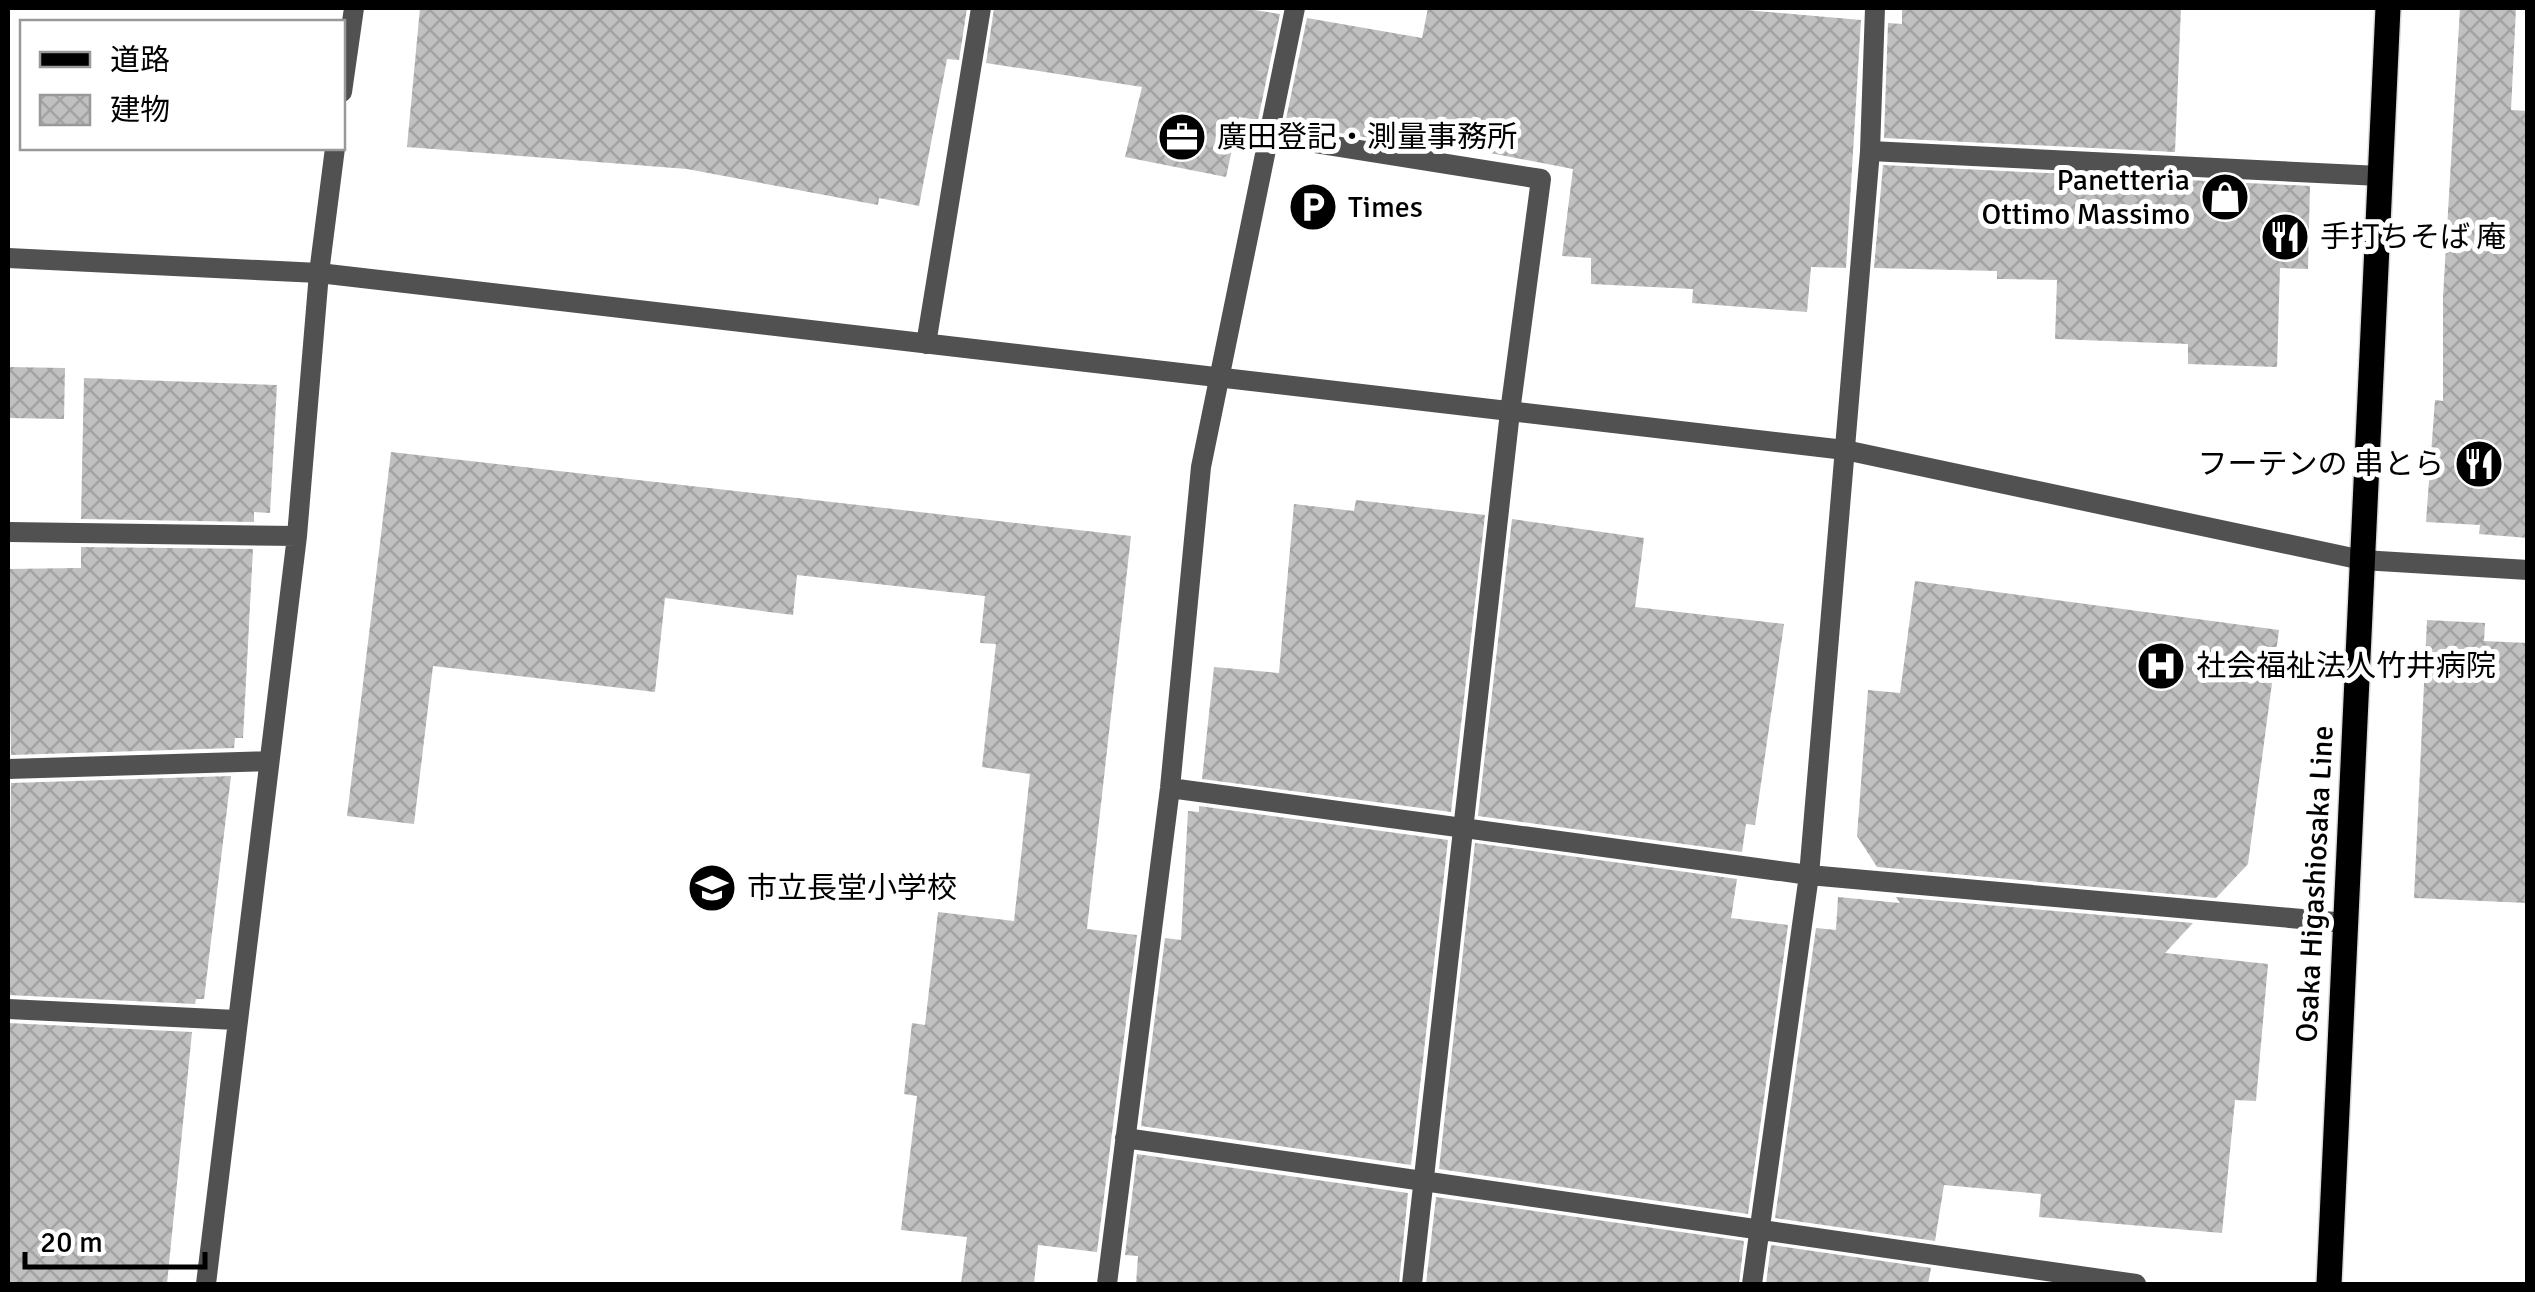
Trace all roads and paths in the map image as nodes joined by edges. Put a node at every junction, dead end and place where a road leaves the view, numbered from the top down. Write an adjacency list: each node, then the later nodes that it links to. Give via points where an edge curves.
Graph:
1 (354, 8): 6 (street)
2 (982, 8): 13 (street)
3 (1294, 8): 7 (street)
4 (1876, 8): 9 (street)
5 (2388, 8): 10 (main road, Osaka Higashiosaka Line)
6 (345, 71)
7 (1271, 136): 14 (street); 15 (street, via 1541,179)
8 (335, 150): 12 (street)
9 (1870, 152): 10 (street); 16 (street)
10 (2380, 176): 19 (main road, Osaka Higashiosaka Line)
11 (8, 258): 12 (street)
12 (319, 273): 13 (street); 18 (street)
13 (926, 344): 14 (street)
14 (1218, 378): 15 (street); 23 (street, via 1201,466)
15 (1510, 412): 16 (street); 24 (street)
16 (1845, 450): 19 (street); 25 (street)
17 (8, 532): 18 (street)
18 (297, 536): 21 (street)
19 (2362, 560): 20 (street); 26 (main road, Osaka Higashiosaka Line)
20 (2528, 570)
21 (269, 760): 22 (street); 28 (street)
22 (8, 769)
23 (1170, 788): 24 (street); 29 (street)
24 (1463, 826): 25 (street); 30 (street)
25 (1809, 874): 26 (street); 31 (street)
26 (2346, 923): 37 (main road, Osaka Higashiosaka Line)
27 (8, 1010): 28 (street)
28 (236, 1020): 32 (street)
29 (1125, 1138): 30 (street); 33 (street)
30 (1423, 1181): 31 (street); 34 (street)
31 (1760, 1230): 35 (street); 36 (street)
32 (206, 1284)
33 (1106, 1284)
34 (1412, 1284)
35 (1752, 1284)
36 (2136, 1284)
37 (2329, 1284)

